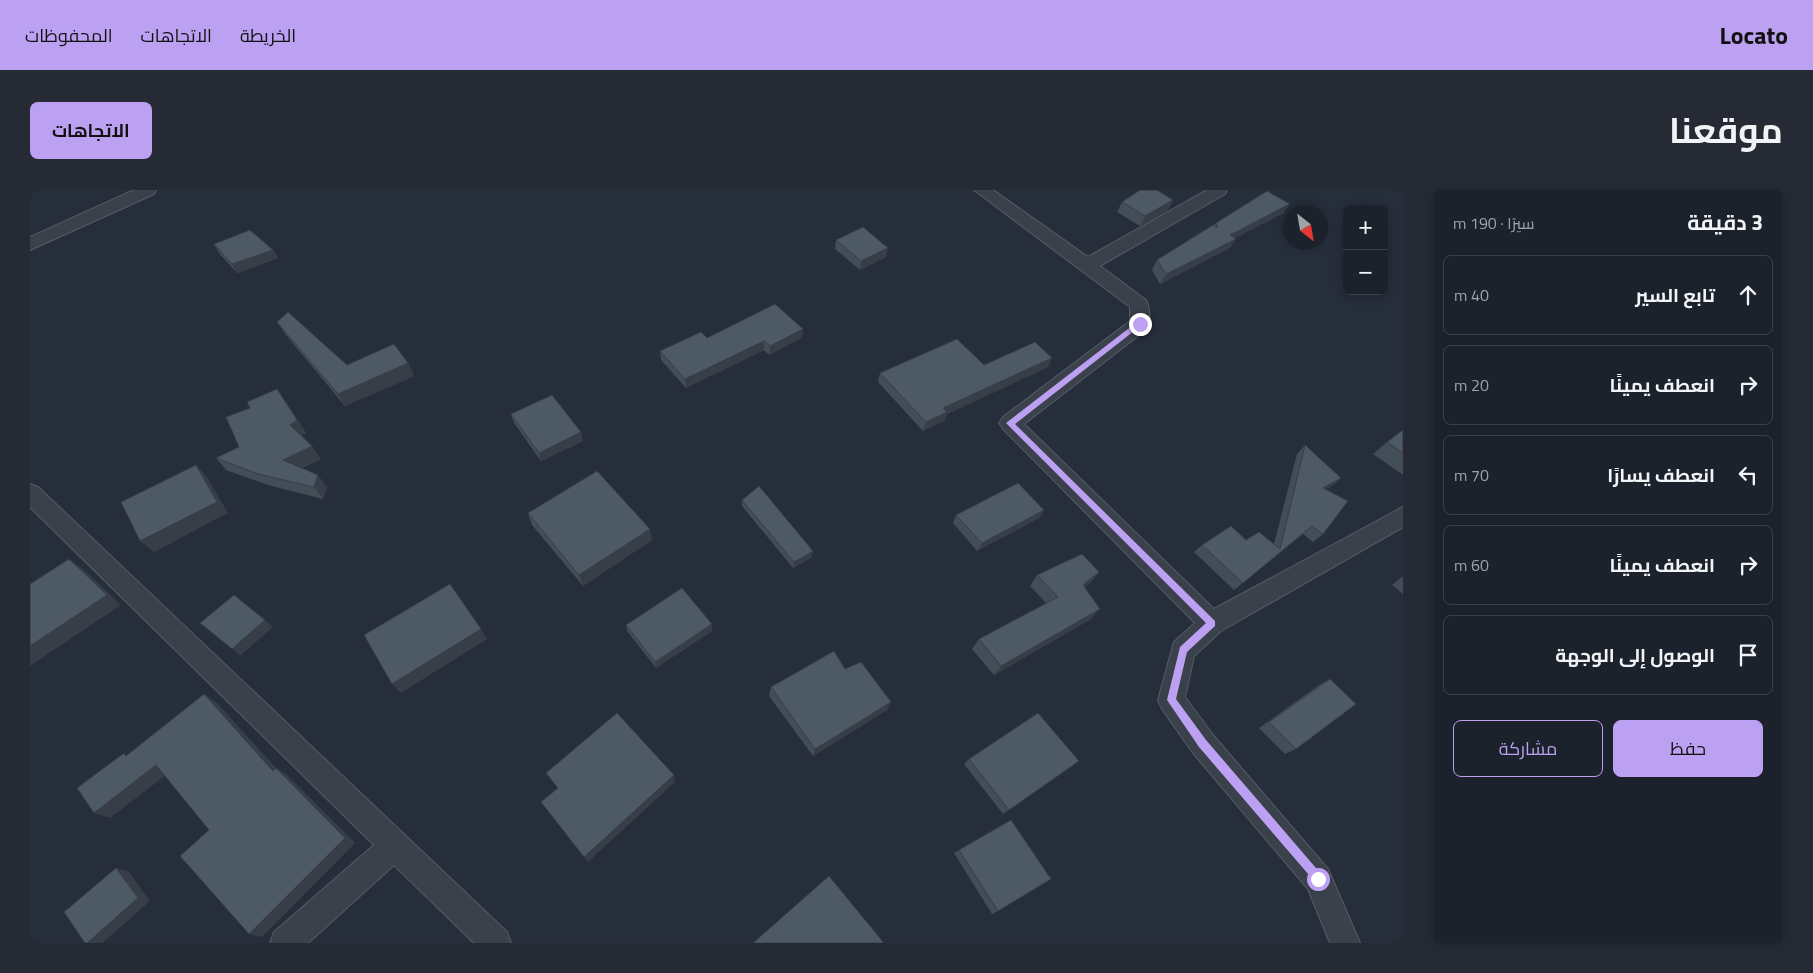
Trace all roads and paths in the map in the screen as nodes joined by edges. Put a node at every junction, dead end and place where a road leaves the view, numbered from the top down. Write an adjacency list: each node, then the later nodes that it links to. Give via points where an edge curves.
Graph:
1 (148, 190): 4 (street)
2 (982, 190): 5 (street)
3 (1219, 190): 5 (street)
4 (30, 244)
5 (1087, 265): 8 (street, via 1139,305 1140,324 1010,423)
6 (30, 493): 9 (street)
7 (1403, 516): 8 (street)
8 (1212, 623): 12 (street, via 1183,650 1171,700 1203,744 1318,879)
9 (395, 846): 10 (street); 11 (street)
10 (286, 943)
11 (496, 943)
12 (1345, 943)

